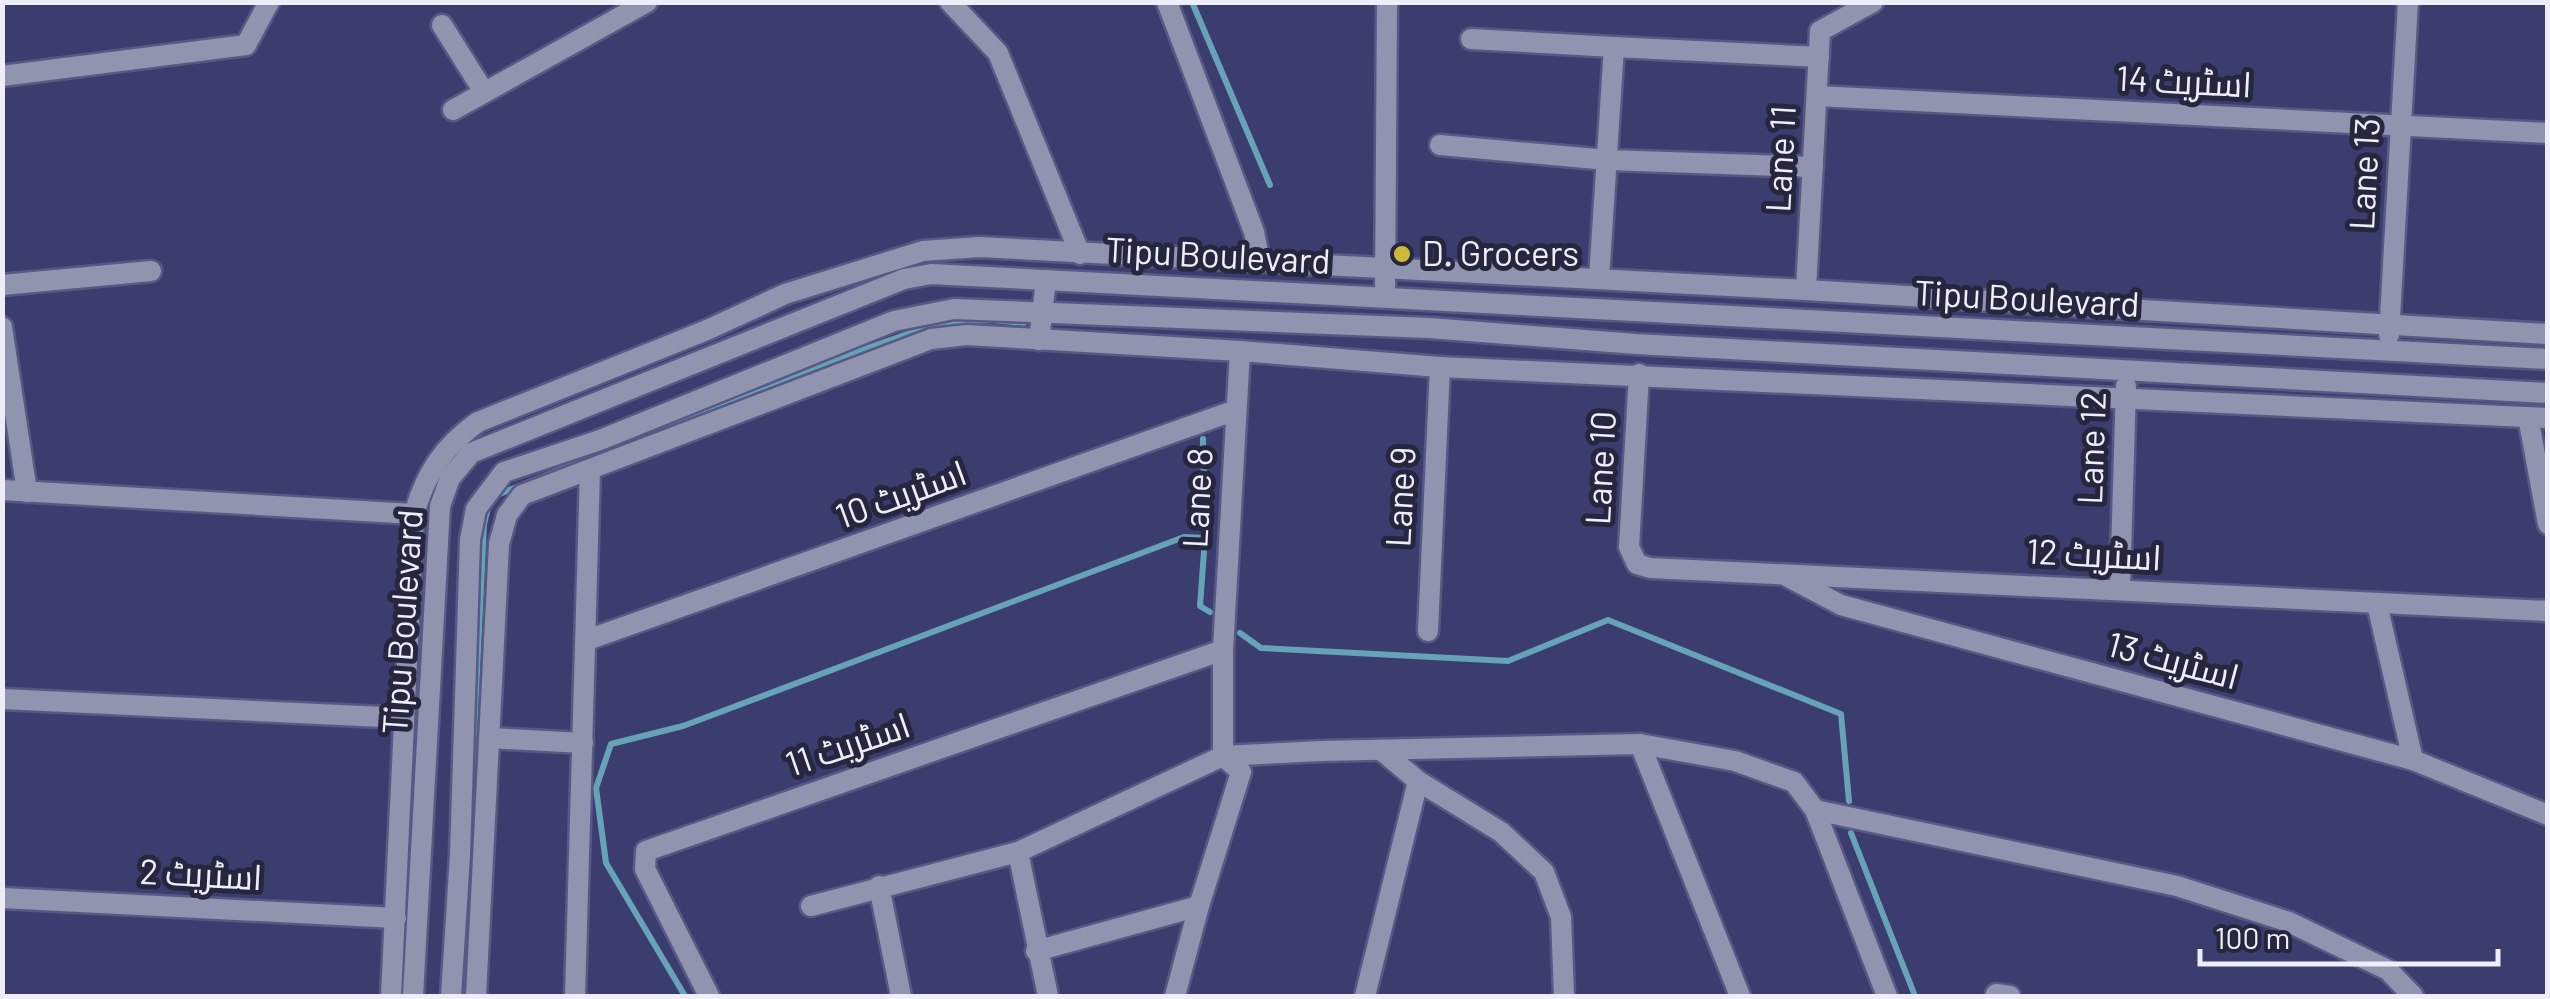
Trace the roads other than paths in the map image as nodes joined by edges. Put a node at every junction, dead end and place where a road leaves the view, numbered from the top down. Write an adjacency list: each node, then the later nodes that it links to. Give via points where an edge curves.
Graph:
1 (269, 2): 12 (street, via 246,45)
2 (647, 2): 13 (street)
3 (950, 2): 21 (street, via 998,53)
4 (1166, 2): 22 (street)
5 (1387, 2): 23 (street)
6 (1873, 2): 11 (street, Lane 11, via 1820,31)
7 (2408, 2): 16 (street, Lane 13)
8 (442, 25): 13 (street)
9 (1471, 39): 10 (street)
10 (1614, 47): 11 (street); 19 (street)
11 (1819, 58): 14 (street, Lane 11)
12 (2, 76)
13 (484, 92): 15 (street)
14 (1817, 96): 16 (street, اسٹریٹ 14); 20 (street, Lane 11)
15 (452, 110)
16 (2401, 126): 17 (street, اسٹریٹ 14); 32 (street, Lane 13)
17 (2548, 133)
18 (1440, 145): 19 (street)
19 (1608, 160): 20 (street); 25 (street)
20 (1813, 167): 28 (street, Lane 11)
21 (1080, 254): 22 (street); 50 (street, via 979,247 922,252 785,294 478,422 432,466)
22 (1260, 262): 23 (street)
23 (1386, 268): 25 (street); 29 (street)
24 (151, 270): 27 (street)
25 (1599, 279): 28 (street)
26 (1046, 280): 29 (street, Tipu Boulevard); 30 (street); 70 (street, Tipu Boulevard, via 931,274 904,279 471,453 450,478 440,506)
27 (2, 286)
28 (1806, 290): 32 (street)
29 (1385, 296): 31 (street, Tipu Boulevard)
30 (1041, 312): 35 (street); 38 (street, Tipu Boulevard); 82 (street, Tipu Boulevard, via 954,310 894,321 504,472 476,509 470,540)
31 (1859, 323): 36 (street, Tipu Boulevard); 38 (street)
32 (2389, 325): 34 (street); 36 (street, Lane 13)
33 (2, 327): 49 (street)
34 (2548, 334)
35 (1040, 340): 37 (street); 47 (street, via 932,338)
36 (2389, 350): 39 (street, Tipu Boulevard)
37 (1240, 351): 40 (street); 45 (street, Lane 8)
38 (1855, 355): 41 (street, Tipu Boulevard)
39 (2548, 358)
40 (1440, 366): 42 (street); 57 (street, Lane 9)
41 (2127, 369): 43 (street, Tipu Boulevard); 44 (street, Lane 12)
42 (1640, 374): 44 (street); 52 (street, Lane 10, via 1630,548)
43 (2548, 393)
44 (2126, 396): 46 (street); 54 (street, Lane 12)
45 (1236, 410): 58 (street, اسٹریٹ 10); 59 (street, Lane 8)
46 (2538, 417): 51 (street)
47 (590, 470): 58 (street); 62 (street, via 522,494 507,515 499,544)
48 (2, 490): 49 (street)
49 (27, 492): 50 (street)
50 (414, 514): 61 (street)
51 (2548, 524)
52 (1637, 564): 53 (street, اسٹریٹ 12)
53 (1781, 573): 54 (street, اسٹریٹ 12); 67 (street, اسٹریٹ 13, via 1842,605)
54 (2120, 588): 55 (street, اسٹریٹ 12)
55 (2377, 604): 56 (street, اسٹریٹ 12); 67 (street)
56 (2548, 611)
57 (1428, 631)
58 (587, 640): 63 (street)
59 (1223, 650): 66 (street, Lane 8); 85 (street, اسٹریٹ 11, via 646,851 646,869)
60 (2, 699): 61 (street)
61 (404, 718): 69 (street)
62 (489, 738): 63 (street); 83 (street)
63 (583, 743): 84 (street)
64 (1640, 744): 65 (street); 71 (street, via 1735,761 1794,782); 91 (street)
65 (1381, 750): 66 (street); 68 (street)
66 (1223, 756): 73 (street); 77 (street, Lane 8, via 1241,772)
67 (2412, 760): 72 (street, اسٹریٹ 13)
68 (1418, 781): 89 (street); 90 (street, via 1501,832 1544,872 1561,917)
69 (400, 808): 70 (street); 78 (street)
70 (423, 808): 81 (street, Tipu Boulevard)
71 (1815, 810): 92 (street); 93 (street, via 2177,886 2289,922 2388,970)
72 (2548, 815)
73 (1018, 852): 74 (street); 79 (street)
74 (879, 886): 76 (street); 86 (street)
75 (2, 898): 78 (street, اسٹریٹ 2)
76 (811, 906)
77 (1199, 906): 79 (street); 88 (street)
78 (396, 918): 80 (street)
79 (1036, 951): 87 (street)
80 (391, 996)
81 (413, 996)
82 (451, 996)
83 (476, 996)
84 (575, 996)
85 (709, 996)
86 (901, 996)
87 (1048, 996)
88 (1175, 996)
89 (1365, 996)
90 (1564, 996)
91 (1740, 996)
92 (1887, 996)
93 (2413, 996)

